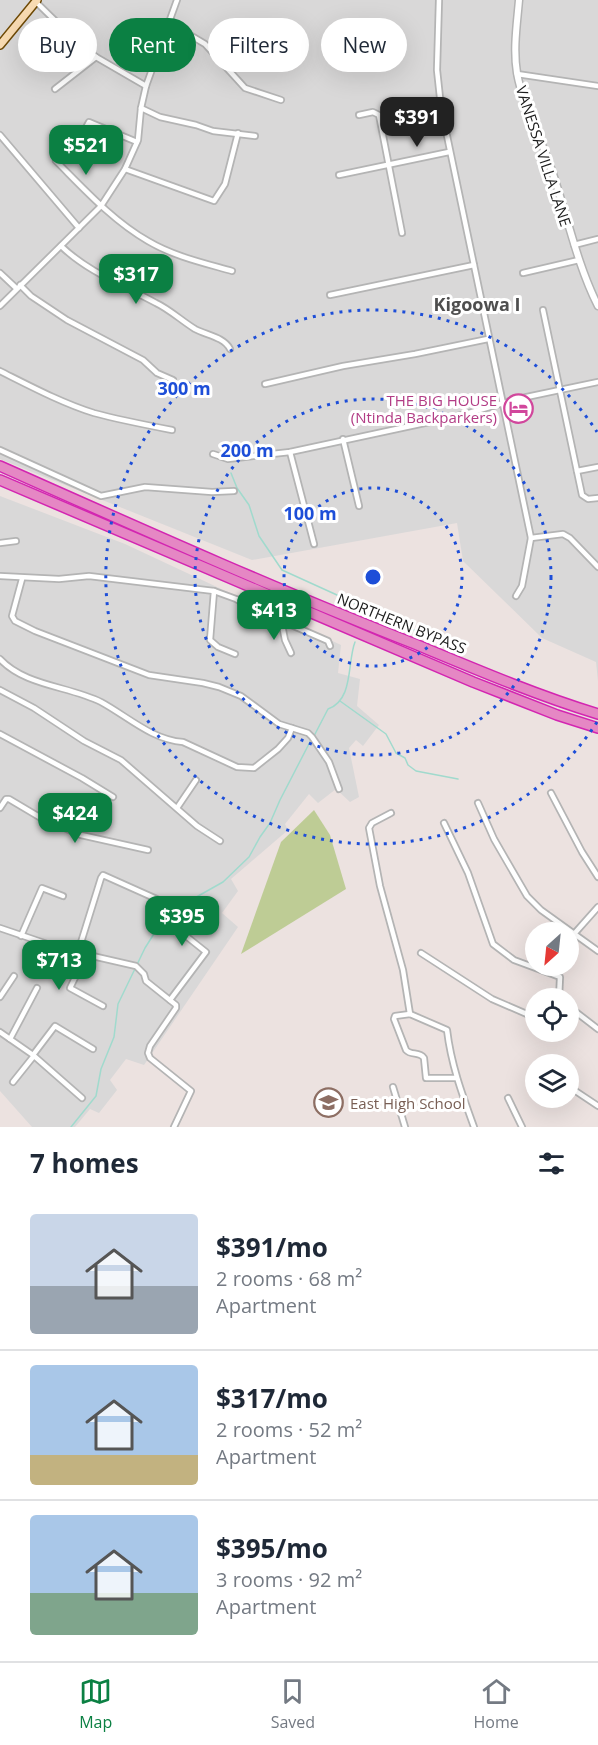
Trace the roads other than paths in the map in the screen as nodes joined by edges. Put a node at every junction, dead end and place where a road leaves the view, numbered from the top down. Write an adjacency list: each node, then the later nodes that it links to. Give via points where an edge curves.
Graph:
1 (177, 0): 6 (street)
2 (439, 0): 26 (street, via 437,70)
3 (519, 0): 12 (street, VANESSA VILLA LANE)
4 (37, 1): 5 (street); 8 (main road)
5 (54, 18)
6 (170, 18)
7 (196, 39): 16 (street, via 245,88)
8 (0, 45)
9 (97, 58): 13 (street)
10 (77, 72): 15 (street)
11 (151, 72): 13 (street)
12 (517, 74): 14 (street); 35 (street, VANESSA VILLA LANE)
13 (146, 86): 17 (street)
14 (598, 86)
15 (56, 89)
16 (281, 100)
17 (141, 108): 20 (street, via 213,132); 24 (street)
18 (359, 115): 28 (street, via 373,111 379,115)
19 (106, 130): 23 (street); 24 (street); 25 (street, via 89,122)
20 (238, 133): 22 (street); 29 (street, via 225,184 214,201)
21 (0, 135): 32 (street)
22 (255, 136)
23 (98, 141)
24 (137, 142): 29 (street)
25 (77, 144)
26 (449, 152): 28 (street); 38 (street)
27 (56, 161): 31 (street)
28 (389, 166): 30 (street); 33 (street)
29 (125, 169): 31 (street)
30 (339, 175)
31 (101, 206): 32 (street); 39 (street, via 147,241)
32 (79, 228): 36 (street)
33 (402, 233)
34 (598, 240): 35 (street)
35 (574, 245): 37 (street, VANESSA VILLA LANE)
36 (61, 246): 42 (street); 48 (street, via 91,270 159,304 197,330 227,343)
37 (579, 260): 41 (street); 45 (street, VANESSA VILLA LANE)
38 (474, 265): 43 (street); 47 (street)
39 (232, 271)
40 (0, 273): 42 (street)
41 (523, 273)
42 (18, 287): 44 (street); 50 (street, via 67,320)
43 (330, 295)
44 (0, 306)
45 (598, 306)
46 (543, 310): 53 (street)
47 (488, 339): 52 (street); 54 (street)
48 (230, 349)
49 (0, 371): 55 (street, via 93,412)
50 (173, 380)
51 (598, 382): 53 (street)
52 (265, 384)
53 (561, 390): 54 (street); 62 (street)
54 (502, 403): 56 (street); 67 (street)
55 (172, 429)
56 (343, 439): 58 (street); 66 (street)
57 (0, 450): 64 (street, via 101,496 145,487)
58 (290, 452): 59 (street, via 228,459); 70 (street)
59 (213, 454)
60 (0, 466): 82 (highway, NORTHERN BYPASS, via 379,630 553,700)
61 (598, 467): 62 (street)
62 (578, 471): 65 (street, via 584,497)
63 (0, 480): 84 (highway, NORTHERN BYPASS, via 473,682)
64 (234, 491)
65 (598, 498)
66 (359, 506)
67 (531, 538): 71 (street, via 566,535); 75 (street, via 522,586)
68 (16, 541): 69 (street)
69 (0, 543)
70 (314, 544)
71 (598, 567)
72 (0, 576): 73 (street)
73 (22, 579): 74 (street, via 89,576); 83 (street, via 12,616 17,623 149,675 219,687)
74 (213, 591): 76 (street); 79 (street, via 210,640)
75 (516, 596)
76 (281, 620): 77 (street, via 328,641); 78 (street)
77 (330, 646)
78 (291, 653)
79 (235, 654)
80 (0, 659): 83 (street, via 27,676 91,698 141,727 237,767 257,767 279,749)
81 (0, 690): 92 (street, via 121,760)
82 (598, 714)
83 (292, 728): 87 (street, via 312,736 329,762)
84 (598, 728)
85 (0, 734): 89 (street)
86 (196, 780): 92 (street)
87 (339, 789)
88 (551, 793): 97 (street)
89 (113, 797)
90 (478, 803): 101 (street, via 525,893)
91 (0, 808): 96 (street, via 9,799 81,835)
92 (177, 808): 95 (street)
93 (391, 813): 118 (street, via 369,828)
94 (444, 823): 113 (street, via 468,873 493,944 514,960 560,977)
95 (220, 841)
96 (148, 850)
97 (598, 877)
98 (63, 897): 105 (street, via 42,888)
99 (598, 907): 104 (street)
100 (165, 914): 108 (street, via 170,905 103,875)
101 (557, 922)
102 (171, 924): 115 (street, via 206,952)
103 (0, 928): 105 (street)
104 (579, 928)
105 (21, 936): 108 (street)
106 (579, 938): 107 (street)
107 (598, 951)
108 (78, 952): 109 (street)
109 (87, 953): 115 (street, via 136,966 146,981); 116 (street, via 70,988)
110 (421, 953): 117 (street, via 492,999)
111 (14, 976): 114 (street)
112 (37, 988): 122 (street)
113 (560, 988)
114 (0, 997)
115 (170, 1000): 132 (street, via 176,1008 148,1053 191,1091)
116 (103, 1006)
117 (525, 1013)
118 (410, 1014): 125 (street, via 447,1030); 125 (street, via 394,1019 408,1052 424,1058 426,1078)
119 (579, 1014): 120 (street)
120 (598, 1029)
121 (0, 1032): 122 (street)
122 (10, 1039): 124 (street)
123 (93, 1049): 124 (street, via 55,1026)
124 (33, 1056): 126 (street); 129 (street)
125 (456, 1078): 134 (street)
126 (13, 1082)
127 (393, 1087): 133 (street)
128 (579, 1093): 131 (street)
129 (82, 1098)
130 (508, 1098): 135 (street)
131 (598, 1106)
132 (174, 1127)
133 (405, 1127)
134 (474, 1127)
135 (522, 1127)

